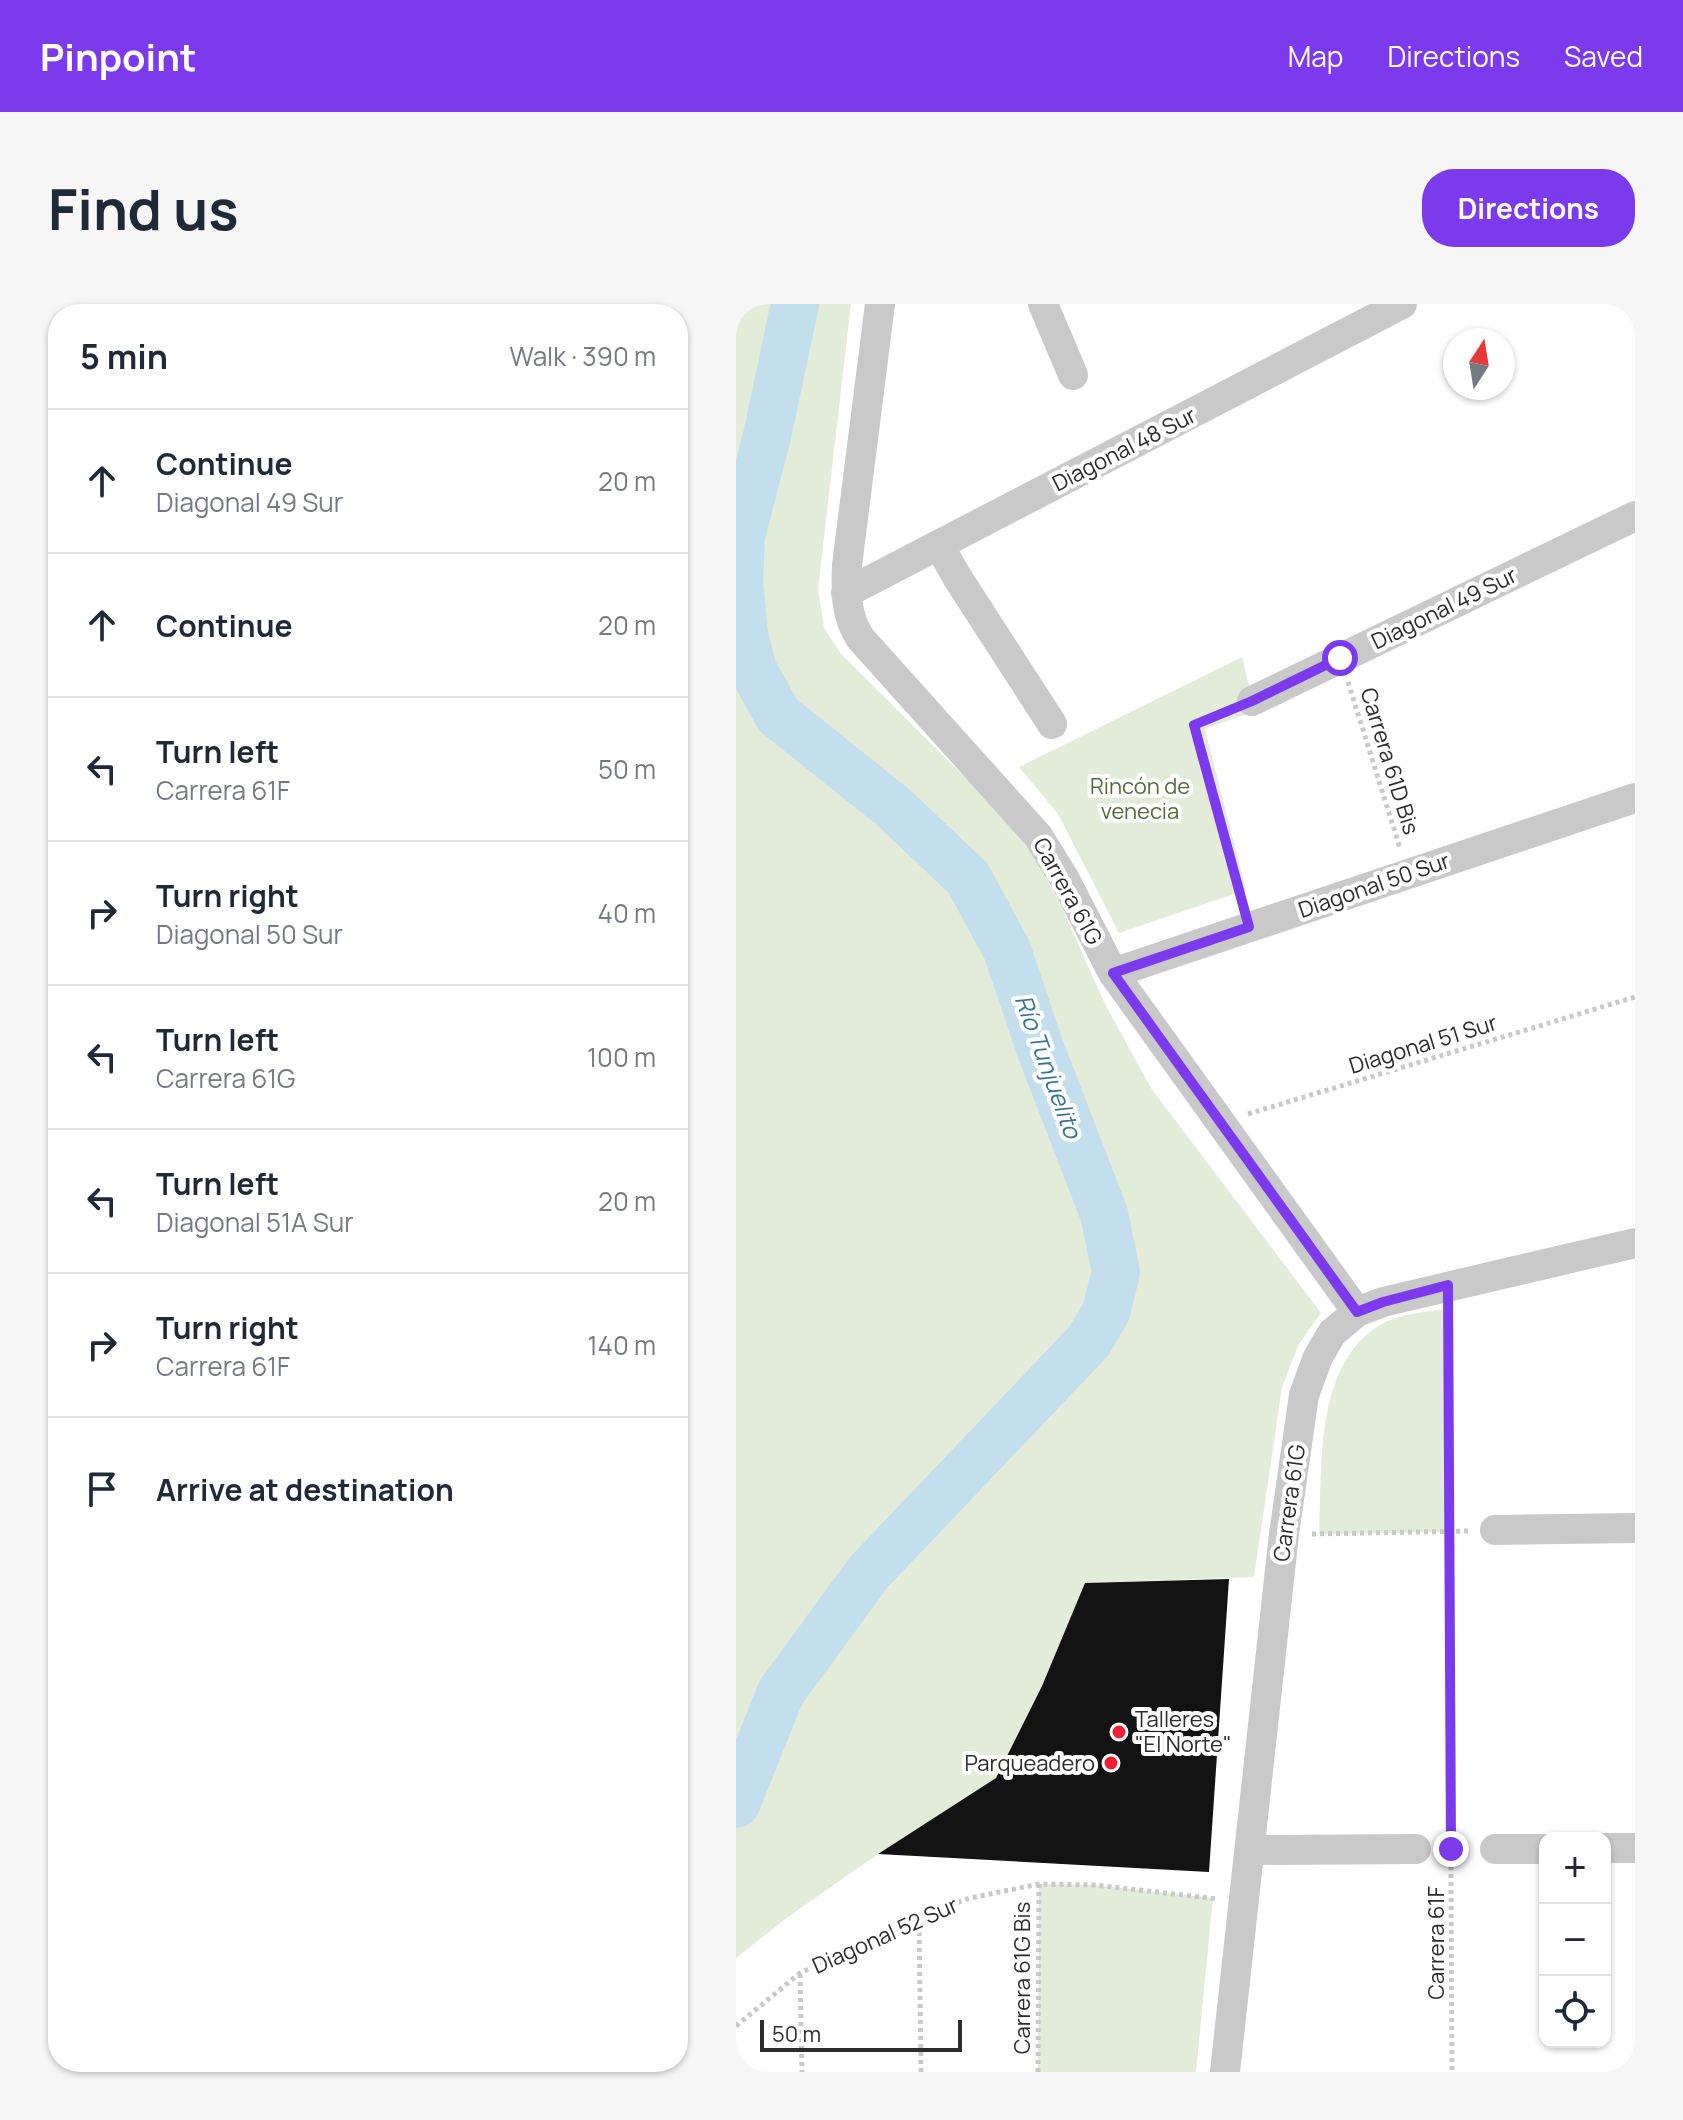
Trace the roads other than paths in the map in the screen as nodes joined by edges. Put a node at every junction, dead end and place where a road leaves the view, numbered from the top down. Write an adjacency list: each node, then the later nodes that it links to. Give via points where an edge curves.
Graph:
1 (880, 304): 7 (street, Carrera 61G)
2 (1043, 304): 4 (street)
3 (1402, 304): 6 (street, Diagonal 48 Sur)
4 (1073, 375)
5 (1635, 516): 8 (street, Diagonal 49 Sur)
6 (939, 545): 7 (street, Diagonal 48 Sur); 9 (street)
7 (846, 593): 11 (street, Carrera 61G, via 849,619 861,639 1038,836)
8 (1252, 701)
9 (1052, 724)
10 (1635, 798): 11 (street, Diagonal 50 Sur)
11 (1113, 973): 13 (street, Carrera 61G)
12 (1635, 1243): 13 (street, via 1448,1285)
13 (1357, 1312): 21 (street, Carrera 61G, via 1332,1333 1304,1395)
14 (1635, 1528): 15 (street)
15 (1495, 1530)
16 (1611, 1848): 17 (street)
17 (1635, 1848)
18 (1416, 1849): 21 (street)
19 (1495, 1849): 20 (street)
20 (1539, 1849)
21 (1251, 1850): 22 (street, Carrera 61G)
22 (1225, 2072)

